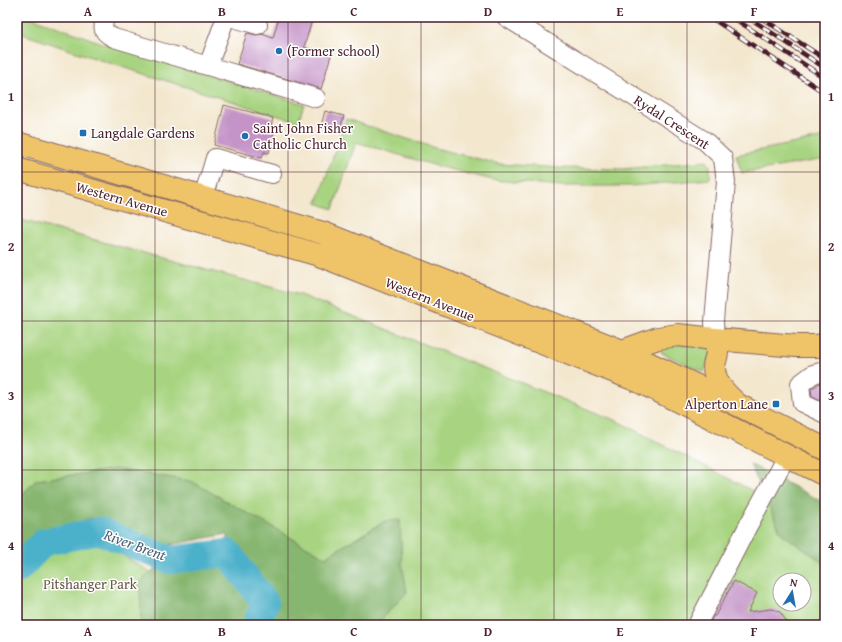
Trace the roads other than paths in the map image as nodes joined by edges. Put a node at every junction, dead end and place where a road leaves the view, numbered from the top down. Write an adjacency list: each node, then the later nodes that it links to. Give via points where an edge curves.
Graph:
1 (226, 17): 6 (street)
2 (230, 17): 5 (street)
3 (506, 17): 12 (street, Rydal Crescent, via 706,141 723,158 726,182 714,321)
4 (104, 22): 6 (street, via 106,34 114,38)
5 (258, 25)
6 (208, 66): 7 (street)
7 (316, 98)
8 (17, 143): 11 (main road, Western Avenue)
9 (17, 169): 19 (main road, Western Avenue, via 319,255 638,381)
10 (272, 174): 11 (street, via 215,158)
11 (203, 198): 14 (main road, Western Avenue, via 323,233)
12 (715, 339): 13 (main road, via 796,346); 14 (main road, via 678,335 658,338); 16 (main road, via 717,352 714,369 717,382)
13 (825, 344)
14 (622, 351): 16 (main road, Western Avenue)
15 (825, 371): 17 (street, via 813,374 800,384 802,403)
16 (738, 405): 18 (main road, Western Avenue)
17 (825, 414)
18 (825, 449)
19 (787, 455): 20 (main road, Western Avenue); 21 (street)
20 (825, 475)
21 (697, 625)

